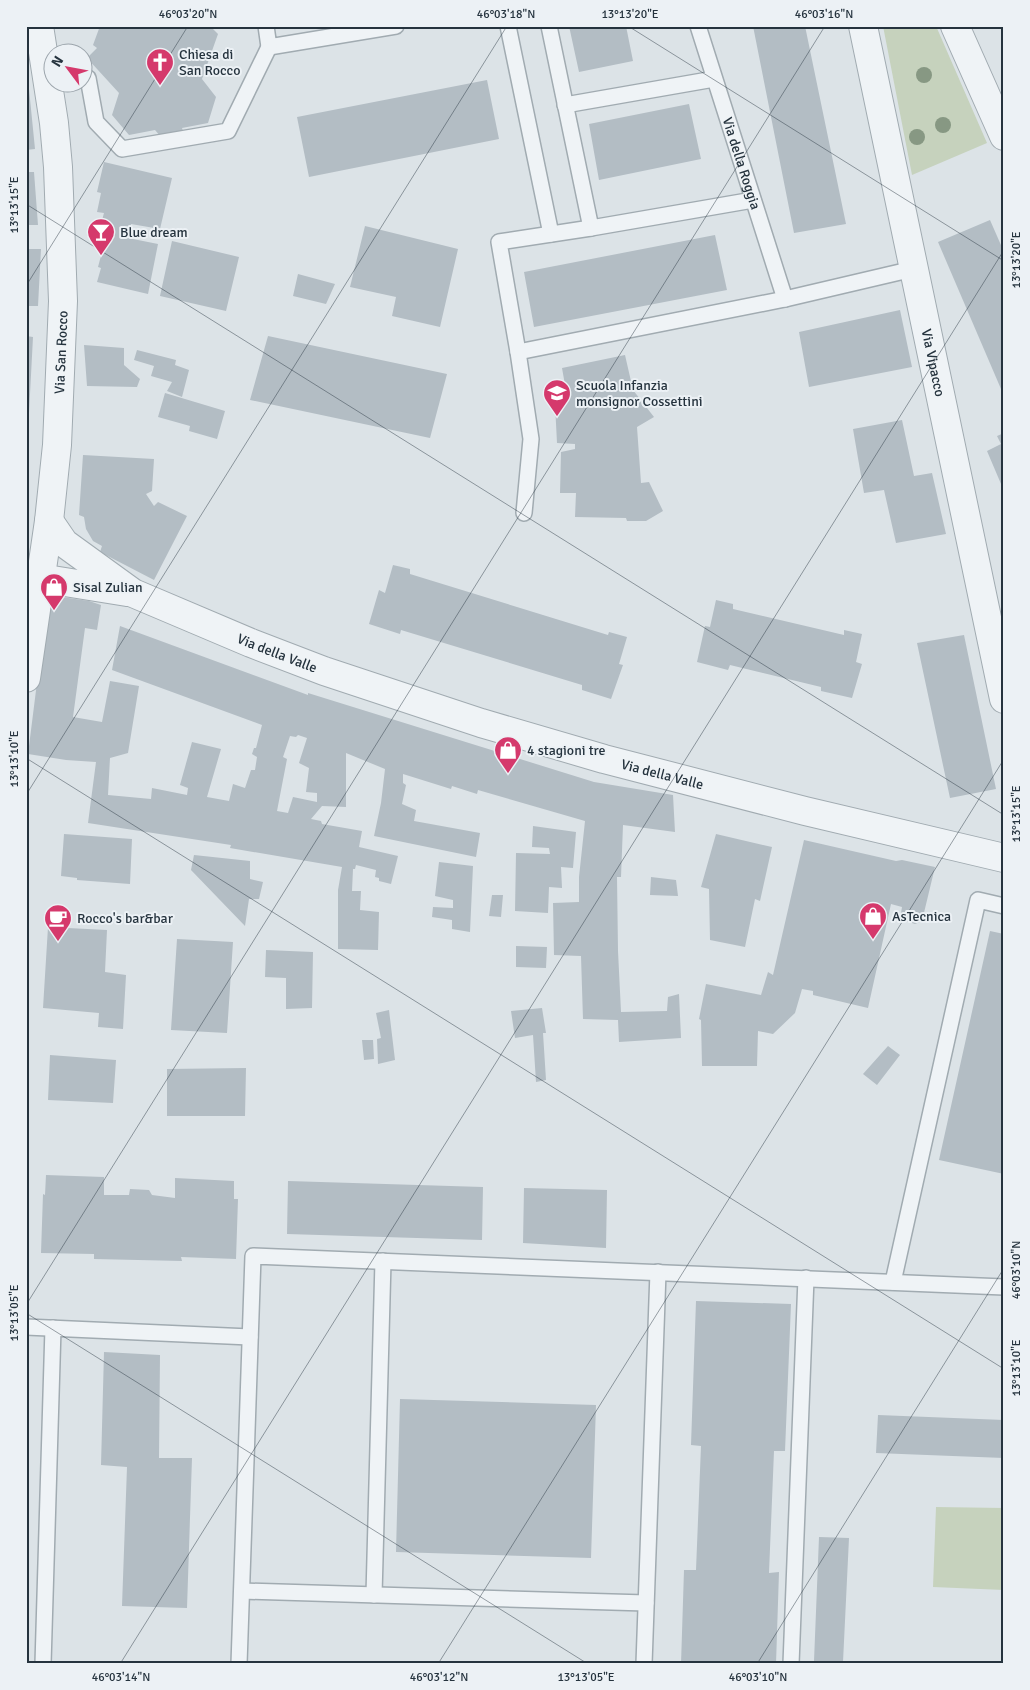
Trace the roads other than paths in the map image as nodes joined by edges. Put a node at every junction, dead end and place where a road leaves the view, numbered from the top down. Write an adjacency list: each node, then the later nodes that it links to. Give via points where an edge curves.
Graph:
1 (266, 26): 8 (lane)
2 (396, 26): 8 (lane)
3 (508, 26): 16 (lane)
4 (549, 26): 12 (lane)
5 (698, 26): 9 (lane, Via della Roggia)
6 (863, 26): 17 (street, Via Vipacco)
7 (962, 28): 13 (street)
8 (269, 46): 11 (lane, via 228,130 122,149 96,122)
9 (714, 79): 12 (lane); 14 (lane, Via della Roggia)
10 (50, 92): 21 (street, Via San Rocco, via 58,167 63,301 57,445)
11 (91, 92)
12 (565, 105): 15 (lane)
13 (1004, 136)
14 (753, 200): 15 (lane); 18 (lane, Via della Roggia)
15 (591, 228): 16 (lane)
16 (551, 234): 19 (lane, via 499,242)
17 (913, 269): 18 (lane); 26 (street, Via Vipacco)
18 (785, 299): 19 (lane)
19 (518, 352): 20 (lane, via 531,439)
20 (524, 513)
21 (49, 521): 22 (street, Via San Rocco); 23 (street, Via della Valle, via 64,543)
22 (40, 578): 23 (street, Via della Valle); 24 (street, Via San Rocco)
23 (133, 593): 27 (street, Via della Valle, via 250,644 482,723 688,782)
24 (31, 609): 25 (street, Via San Rocco)
25 (26, 678)
26 (1004, 698)
27 (1004, 858)
28 (1004, 906): 32 (lane, via 978,900)
29 (383, 1261): 30 (lane); 36 (lane, via 253,1256); 38 (lane)
30 (658, 1272): 31 (lane); 39 (lane)
31 (806, 1278): 32 (lane); 43 (lane)
32 (893, 1282): 33 (lane)
33 (1004, 1287)
34 (26, 1327): 35 (lane)
35 (53, 1328): 36 (lane); 40 (lane)
36 (250, 1337): 37 (lane)
37 (242, 1591): 38 (lane); 41 (lane)
38 (374, 1595): 39 (lane)
39 (646, 1602): 42 (lane)
40 (43, 1664)
41 (239, 1664)
42 (644, 1664)
43 (791, 1664)

